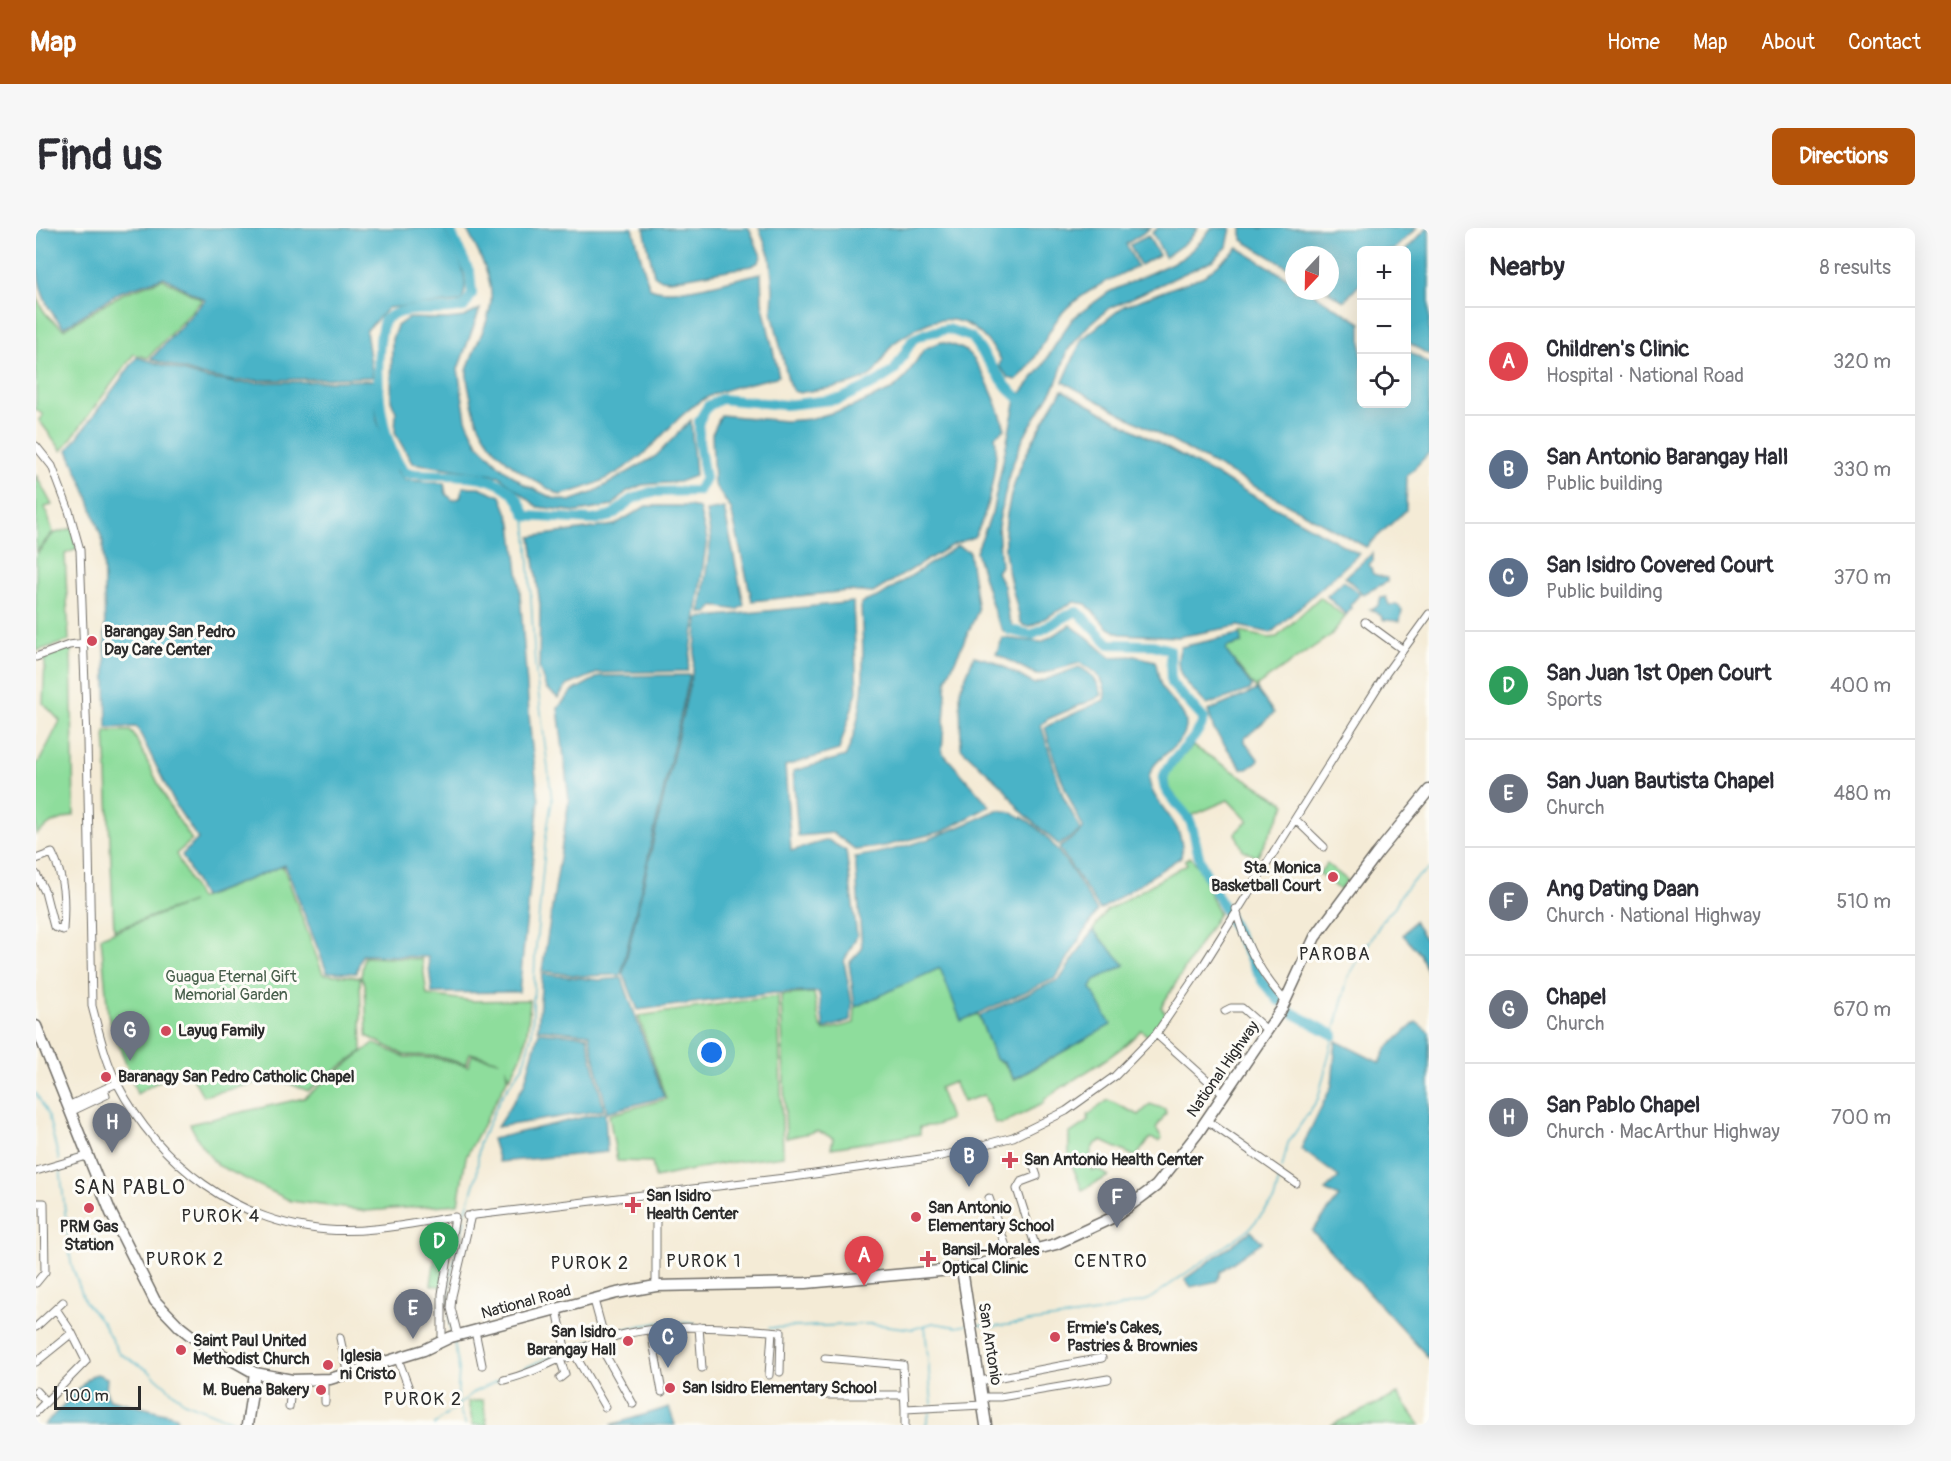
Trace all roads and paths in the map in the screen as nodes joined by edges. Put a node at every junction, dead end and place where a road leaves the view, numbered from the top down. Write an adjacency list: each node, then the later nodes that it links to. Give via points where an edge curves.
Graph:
1 (36, 446): 4 (street, via 52,466 80,550)
2 (1429, 614): 5 (street)
3 (1365, 622): 5 (street)
4 (84, 643): 6 (street); 18 (street, via 92,1006)
5 (1402, 649): 8 (street)
6 (36, 657)
7 (1429, 790): 13 (main road, National Highway, via 1314,937)
8 (1295, 819): 9 (street); 12 (street)
9 (1324, 848)
10 (36, 859): 11 (street, via 52,853 61,871 63,930 54,927)
11 (36, 874)
12 (1236, 909): 13 (street, via 1252,956); 17 (street)
13 (1285, 1001): 16 (main road, National Highway)
14 (1225, 1011): 16 (street, via 1242,1008)
15 (36, 1026): 20 (main road, National Road)
16 (1268, 1031): 19 (main road, National Highway)
17 (1156, 1034): 19 (street); 44 (street, via 1115,1076 1066,1111 1013,1137 954,1153 793,1177 469,1216 452,1296)
18 (117, 1083): 20 (street); 44 (street, via 136,1117 172,1159 207,1188 268,1217 302,1226 352,1230 455,1217 442,1294)
19 (1223, 1094): 21 (main road, National Highway)
20 (69, 1109): 23 (main road, National Road)
21 (1206, 1120): 25 (street); 29 (main road, National Highway, via 1156,1186 1116,1216)
22 (1029, 1154): 29 (street, via 1037,1176 1021,1182 1017,1189)
23 (87, 1156): 24 (street); 56 (main road, National Road, via 155,1301 180,1327)
24 (36, 1171)
25 (1293, 1180)
26 (989, 1198): 30 (street)
27 (36, 1203): 32 (street, via 44,1203 45,1272)
28 (656, 1219): 33 (street)
29 (1037, 1251): 30 (main road, National Highway)
30 (1010, 1258): 31 (main road, National Highway)
31 (962, 1269): 33 (main road, National Road, via 806,1283); 64 (main road, San Antonio)
32 (36, 1283)
33 (656, 1286): 34 (main road, National Road)
34 (594, 1300): 37 (main road, National Road); 46 (street)
35 (63, 1302): 36 (street)
36 (56, 1309): 38 (street); 43 (street)
37 (557, 1309): 40 (main road, National Road); 48 (street)
38 (36, 1327)
39 (699, 1327): 41 (street); 42 (street); 54 (street)
40 (475, 1330): 44 (main road, National Road); 53 (street)
41 (651, 1330): 46 (street); 66 (street)
42 (772, 1332): 55 (street, via 781,1332); 58 (street)
43 (72, 1333): 52 (street); 71 (street, via 86,1361)
44 (452, 1337): 51 (main road, National Road)
45 (340, 1338): 57 (street)
46 (603, 1338): 47 (street); 73 (street)
47 (574, 1353): 48 (street); 75 (street)
48 (564, 1354): 59 (street, via 565,1374); 63 (street, via 526,1375)
49 (825, 1358): 69 (street, via 903,1365)
50 (1102, 1358): 64 (street)
51 (398, 1359): 57 (main road, National Road); 67 (street)
52 (36, 1362)
53 (482, 1365)
54 (702, 1368)
55 (780, 1372)
56 (255, 1373): 61 (main road, National Road); 78 (main road)
57 (348, 1375): 62 (main road, National Road)
58 (769, 1375)
59 (560, 1378)
60 (1108, 1379): 70 (street)
61 (292, 1380): 62 (main road, National Road); 74 (street)
62 (325, 1380): 72 (street)
63 (504, 1380)
64 (980, 1381): 70 (main road, San Antonio)
65 (36, 1390): 71 (street)
66 (662, 1392)
67 (411, 1394)
68 (827, 1395): 69 (street)
69 (904, 1395): 76 (street)
70 (983, 1401): 76 (street); 80 (main road, San Antonio)
71 (46, 1402): 77 (street)
72 (326, 1402)
73 (633, 1404)
74 (289, 1407)
75 (605, 1407)
76 (905, 1409): 79 (street)
77 (36, 1412)
78 (247, 1422)
79 (905, 1425)
80 (986, 1425)

